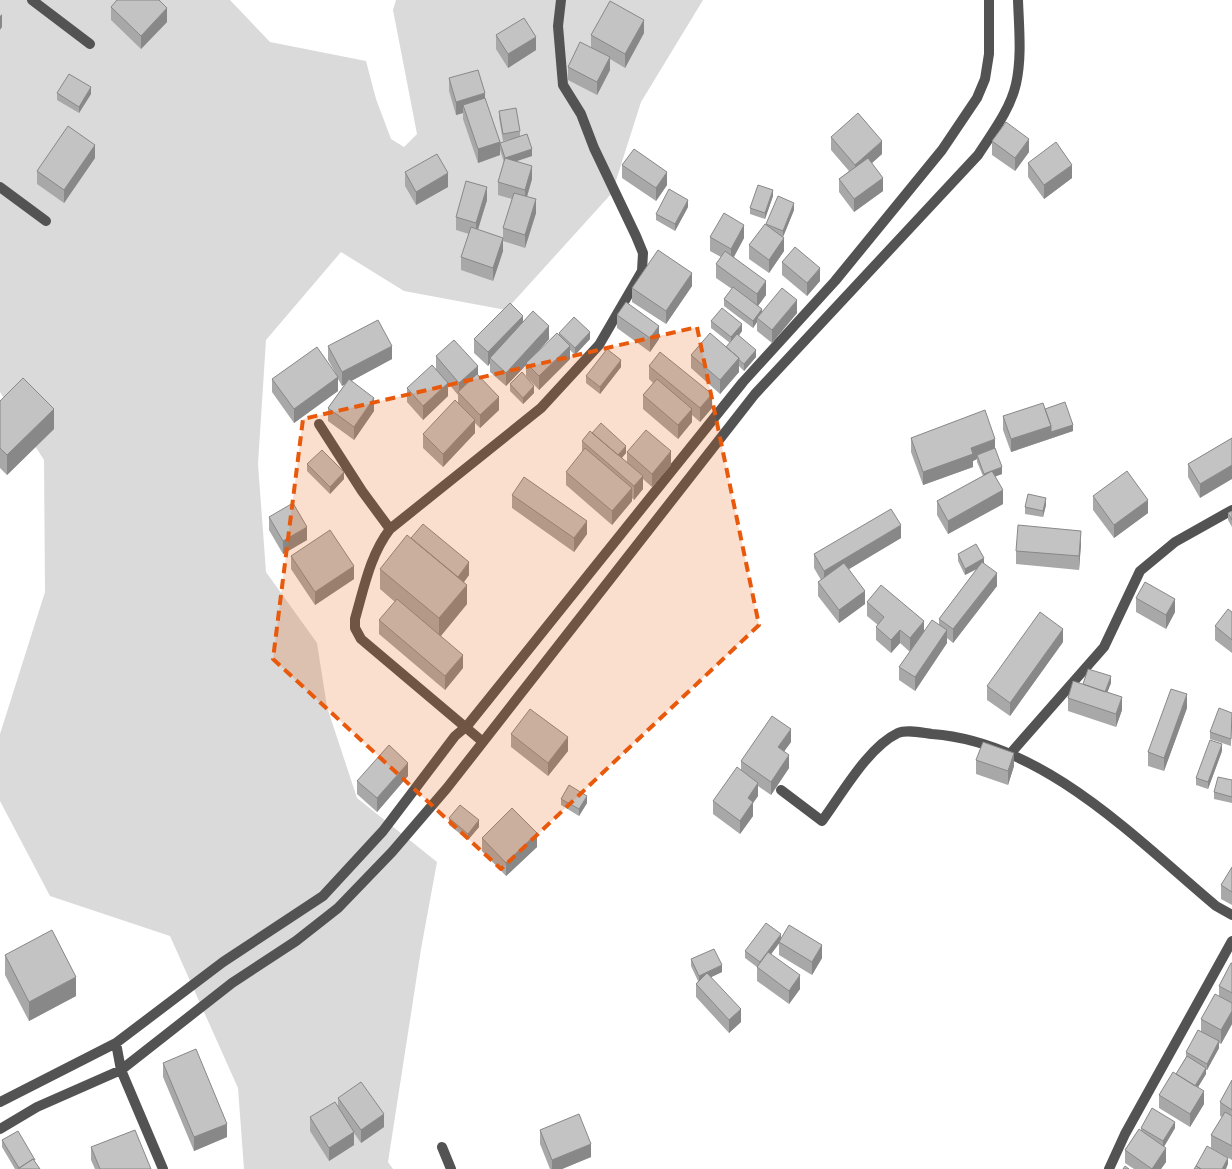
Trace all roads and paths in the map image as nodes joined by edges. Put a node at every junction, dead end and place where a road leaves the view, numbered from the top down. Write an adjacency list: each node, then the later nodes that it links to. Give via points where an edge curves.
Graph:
1 (32, 0): 5 (street)
2 (561, 0): 10 (street, via 558,26 563,84 581,114 636,236 643,253 642,271 599,345 540,408)
3 (989, 0): 11 (street, via 989,54 985,80 977,98 942,150 834,281 743,382)
4 (1018, 0): 12 (street, via 1020,51 1016,85 1002,118 978,155 755,394)
5 (90, 44)
6 (0, 187): 7 (street)
7 (46, 221)
8 (320, 424): 10 (street)
9 (1232, 510): 13 (street, via 1175,542 1140,571 1104,647)
10 (390, 529): 11 (street, via 374,557 355,628 361,639)
11 (467, 726): 12 (street); 17 (street, via 455,736 383,831 323,896 223,962)
12 (483, 742): 18 (street, via 448,788 338,908 232,983)
13 (1010, 754): 14 (street, via 957,736 900,732 875,749 822,821); 15 (street, via 1083,794 1216,906)
14 (780, 790)
15 (1232, 915)
16 (1232, 942): 24 (street)
17 (116, 1043): 18 (street); 19 (street)
18 (121, 1070): 20 (street, via 37,1108); 22 (street)
19 (0, 1102)
20 (0, 1129)
21 (442, 1147): 23 (street)
22 (163, 1169)
23 (451, 1169)
24 (1109, 1169)

